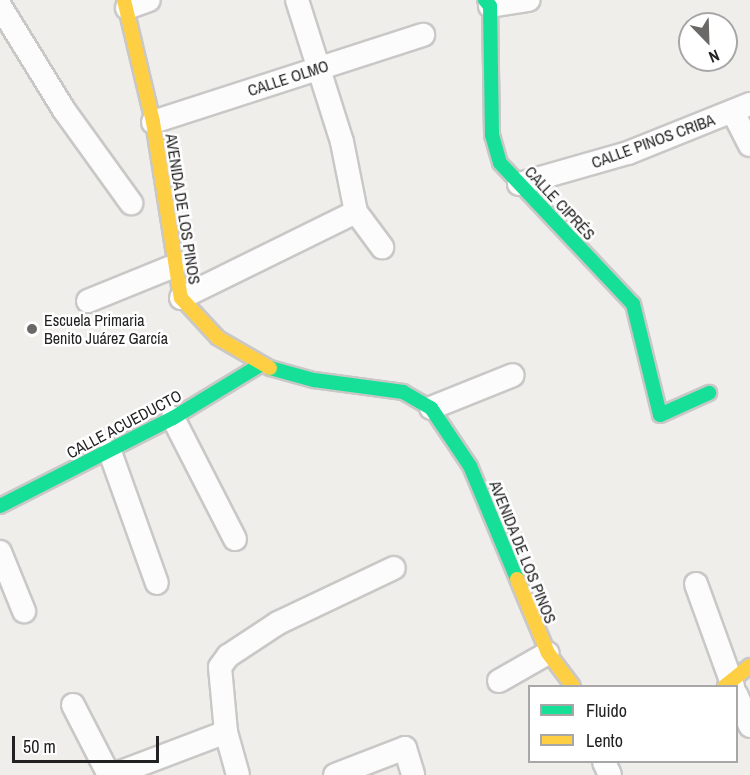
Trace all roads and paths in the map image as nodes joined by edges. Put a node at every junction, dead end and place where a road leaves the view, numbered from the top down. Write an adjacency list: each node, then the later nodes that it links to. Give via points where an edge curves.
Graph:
1 (149, 0): 5 (street)
2 (297, 0): 8 (street)
3 (529, 0): 4 (street)
4 (488, 3): 12 (street, CALLE CIPRÉS, via 492,135 500,163)
5 (126, 4): 10 (street, AVENIDA DE LOS PINOS)
6 (0, 6): 13 (street, via 64,110)
7 (423, 35): 8 (street, CALLE OLMO)
8 (318, 68): 10 (street, CALLE OLMO); 14 (street, via 342,142)
9 (742, 108): 11 (street); 12 (street, CALLE PINOS CRIBA, via 628,153)
10 (153, 122): 16 (street, AVENIDA DE LOS PINOS)
11 (750, 145)
12 (519, 184): 21 (street, CALLE CIPRÉS, via 633,304 660,415)
13 (131, 203)
14 (356, 212): 15 (street); 17 (street)
15 (382, 248)
16 (174, 266): 17 (street, AVENIDA DE LOS PINOS); 18 (street)
17 (181, 298): 19 (street, AVENIDA DE LOS PINOS, via 218,338)
18 (88, 301)
19 (260, 365): 22 (street, AVENIDA DE LOS PINOS, via 314,380 403,392); 23 (street, CALLE ACUEDUCTO)
20 (513, 375): 22 (street)
21 (709, 393)
22 (431, 408): 32 (street, AVENIDA DE LOS PINOS, via 470,466)
23 (173, 418): 24 (street, CALLE ACUEDUCTO); 26 (street)
24 (110, 452): 25 (street, CALLE ACUEDUCTO); 29 (street)
25 (0, 506)
26 (235, 539)
27 (0, 552): 31 (street)
28 (394, 568): 41 (street, via 278,623 220,667)
29 (157, 583)
30 (696, 584): 36 (street)
31 (24, 611)
32 (548, 653): 34 (street); 35 (street, AVENIDA DE LOS PINOS)
33 (750, 666): 37 (street)
34 (499, 681)
35 (572, 685)
36 (731, 685)
37 (734, 685)
38 (738, 701): 40 (street)
39 (73, 705): 42 (street)
40 (750, 726)
41 (226, 732): 42 (street); 43 (street)
42 (111, 775)
43 (238, 775)
44 (335, 775): 45 (street, via 405,748)
45 (413, 775)

